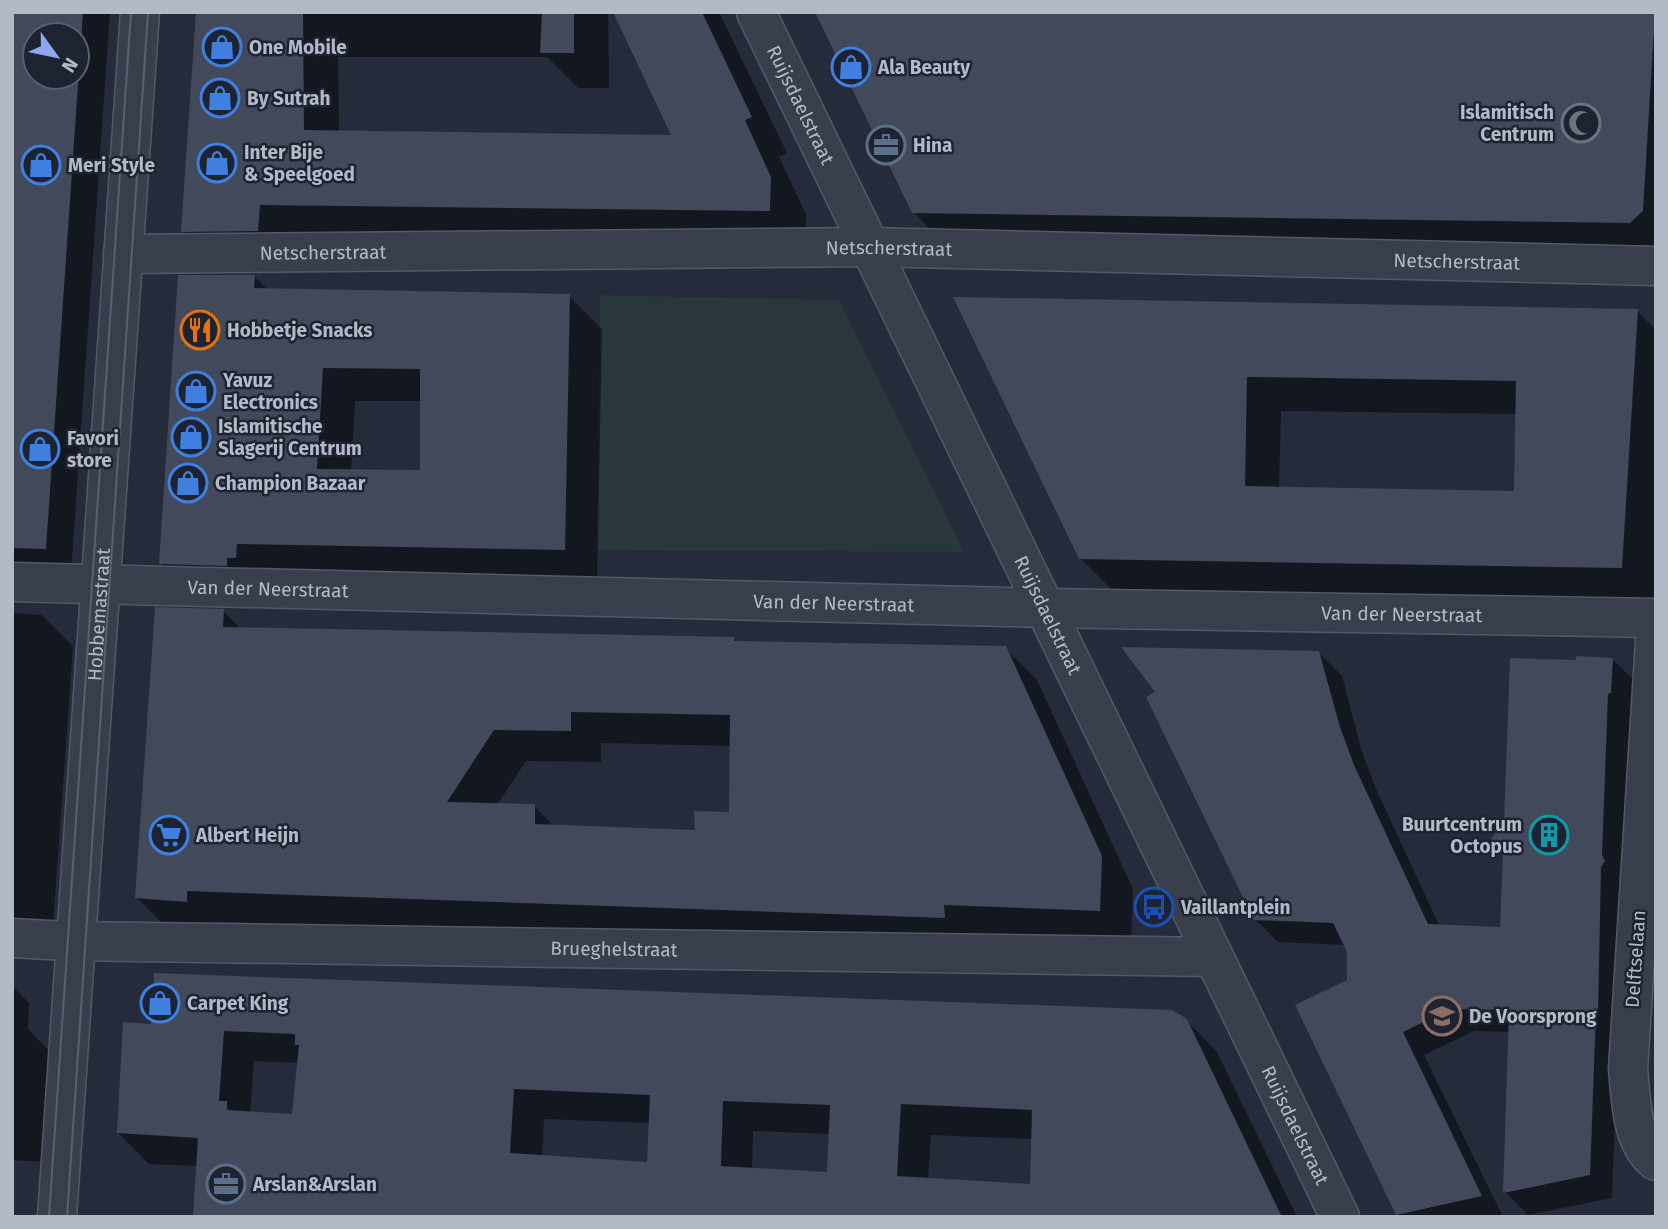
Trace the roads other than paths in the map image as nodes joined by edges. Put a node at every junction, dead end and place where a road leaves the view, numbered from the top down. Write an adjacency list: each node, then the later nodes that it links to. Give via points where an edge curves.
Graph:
1 (140, 12): 4 (street, Hobbemastraat)
2 (757, 12): 3 (street, Ruijsdaelstraat)
3 (869, 247): 4 (street, Netscherstraat); 5 (street, Netscherstraat); 8 (street, Ruijsdaelstraat)
4 (123, 254): 7 (street, Hobbemastraat)
5 (1656, 266)
6 (12, 582): 7 (street, Van der Neerstraat)
7 (100, 584): 8 (street, Van der Neerstraat); 12 (street, Hobbemastraat)
8 (1045, 608): 9 (street, Van der Neerstraat); 13 (street, Ruijsdaelstraat)
9 (1656, 618)
10 (1656, 626): 14 (street, Delftselaan, via 1628,1069 1638,1135)
11 (12, 938): 12 (street, Brueghelstraat)
12 (77, 940): 13 (street, Brueghelstraat); 15 (street, Hobbemastraat)
13 (1214, 957): 16 (street, Ruijsdaelstraat)
14 (1656, 1161)
15 (57, 1217)
16 (1340, 1217)

